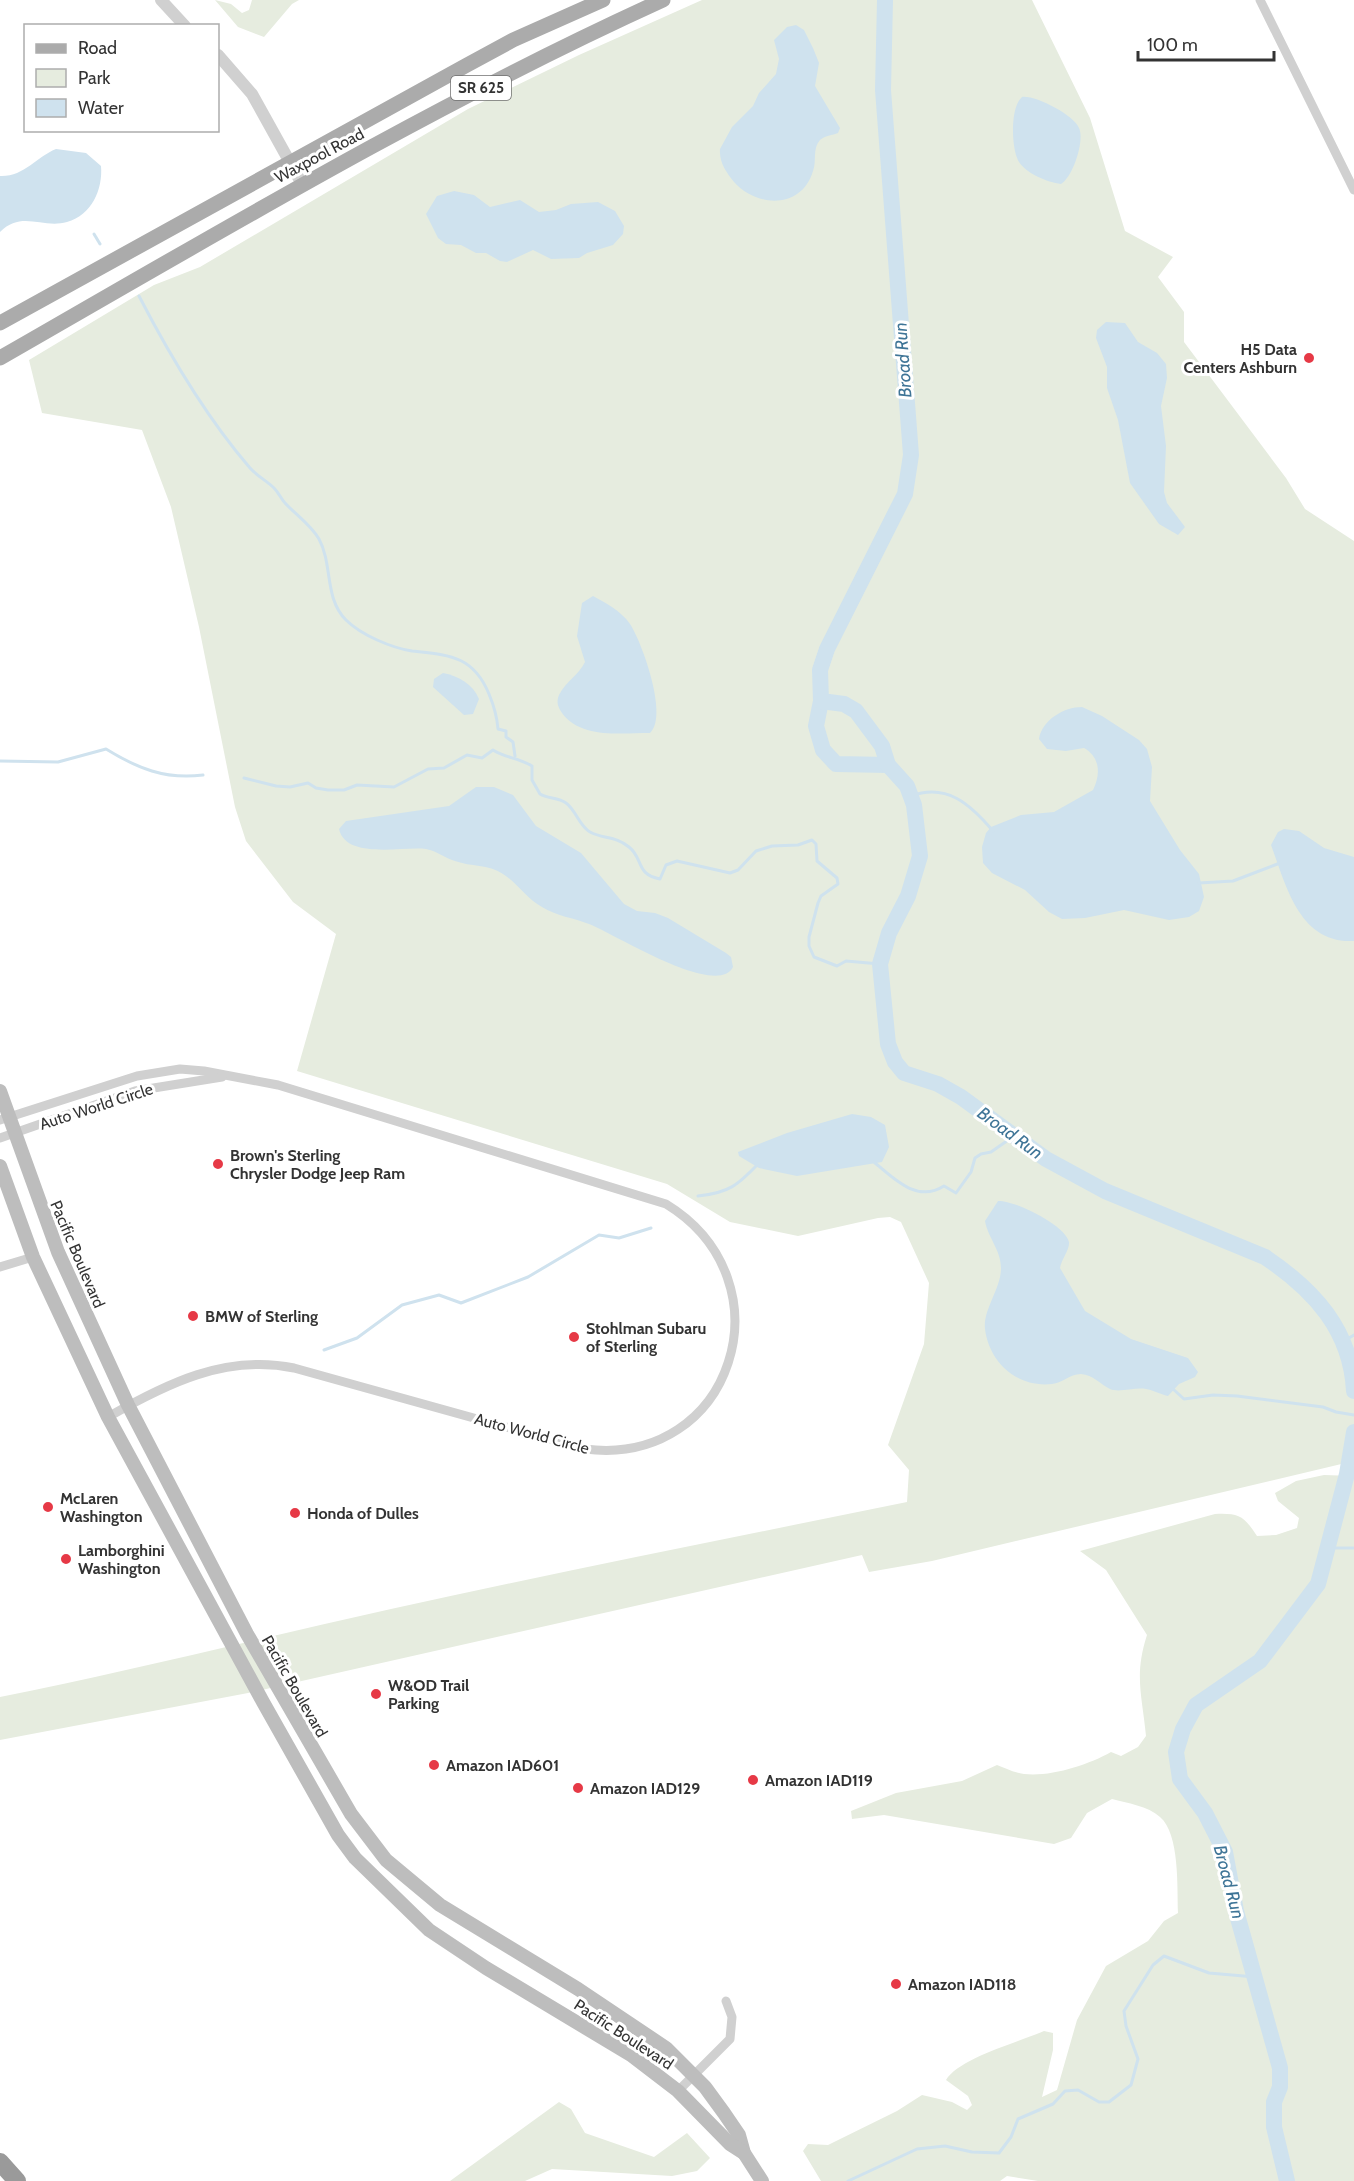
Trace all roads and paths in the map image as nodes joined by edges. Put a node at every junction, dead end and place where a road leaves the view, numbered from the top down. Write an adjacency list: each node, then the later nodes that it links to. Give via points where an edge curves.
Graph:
1 (161, 0): 5 (street)
2 (603, 0): 7 (main road, Waxpool Road / SR 625, via 513,40)
3 (663, 0): 8 (main road, Waxpool Road / SR 625, via 564,46)
4 (1260, 0): 9 (street)
5 (183, 24)
6 (219, 56): 7 (street, via 252,94)
7 (290, 162): 8 (street); 10 (main road, Waxpool Road / SR 625)
8 (302, 184): 11 (main road, Waxpool Road / SR 625)
9 (1354, 190)
10 (0, 323)
11 (0, 358)
12 (230, 1076): 14 (street, Auto World Circle, via 204,1071 161,1071); 15 (street, Auto World Circle, via 135,1091); 20 (street, Auto World Circle, via 315,1096 666,1204 706,1237 727,1273 736,1313 730,1358 711,1398 687,1422 654,1441 616,1451 569,1445 294,1368 262,1364 229,1366 193,1375)
13 (0, 1090): 14 (main road, Pacific Boulevard)
14 (4, 1119): 15 (main road, Pacific Boulevard)
15 (14, 1133): 16 (street, Auto World Circle); 20 (main road, Pacific Boulevard, via 58,1252)
16 (0, 1138)
17 (0, 1166): 18 (main road, Pacific Boulevard)
18 (33, 1257): 19 (street); 21 (main road, Pacific Boulevard)
19 (0, 1267)
20 (128, 1405): 21 (street, Auto World Circle); 23 (main road, Pacific Boulevard, via 283,1698 351,1814 387,1860 440,1905 639,2029)
21 (108, 1417): 24 (main road, Pacific Boulevard, via 338,1835 361,1865 413,1916 486,1968 631,2055)
22 (726, 2001): 23 (street, via 732,2017 730,2039)
23 (695, 2076): 24 (street); 25 (main road, Pacific Boulevard, via 739,2135)
24 (678, 2091): 25 (main road, Pacific Boulevard, via 730,2144)
25 (744, 2153): 28 (main road, Pacific Boulevard)
26 (0, 2162): 27 (highway)
27 (16, 2181)
28 (762, 2181)

